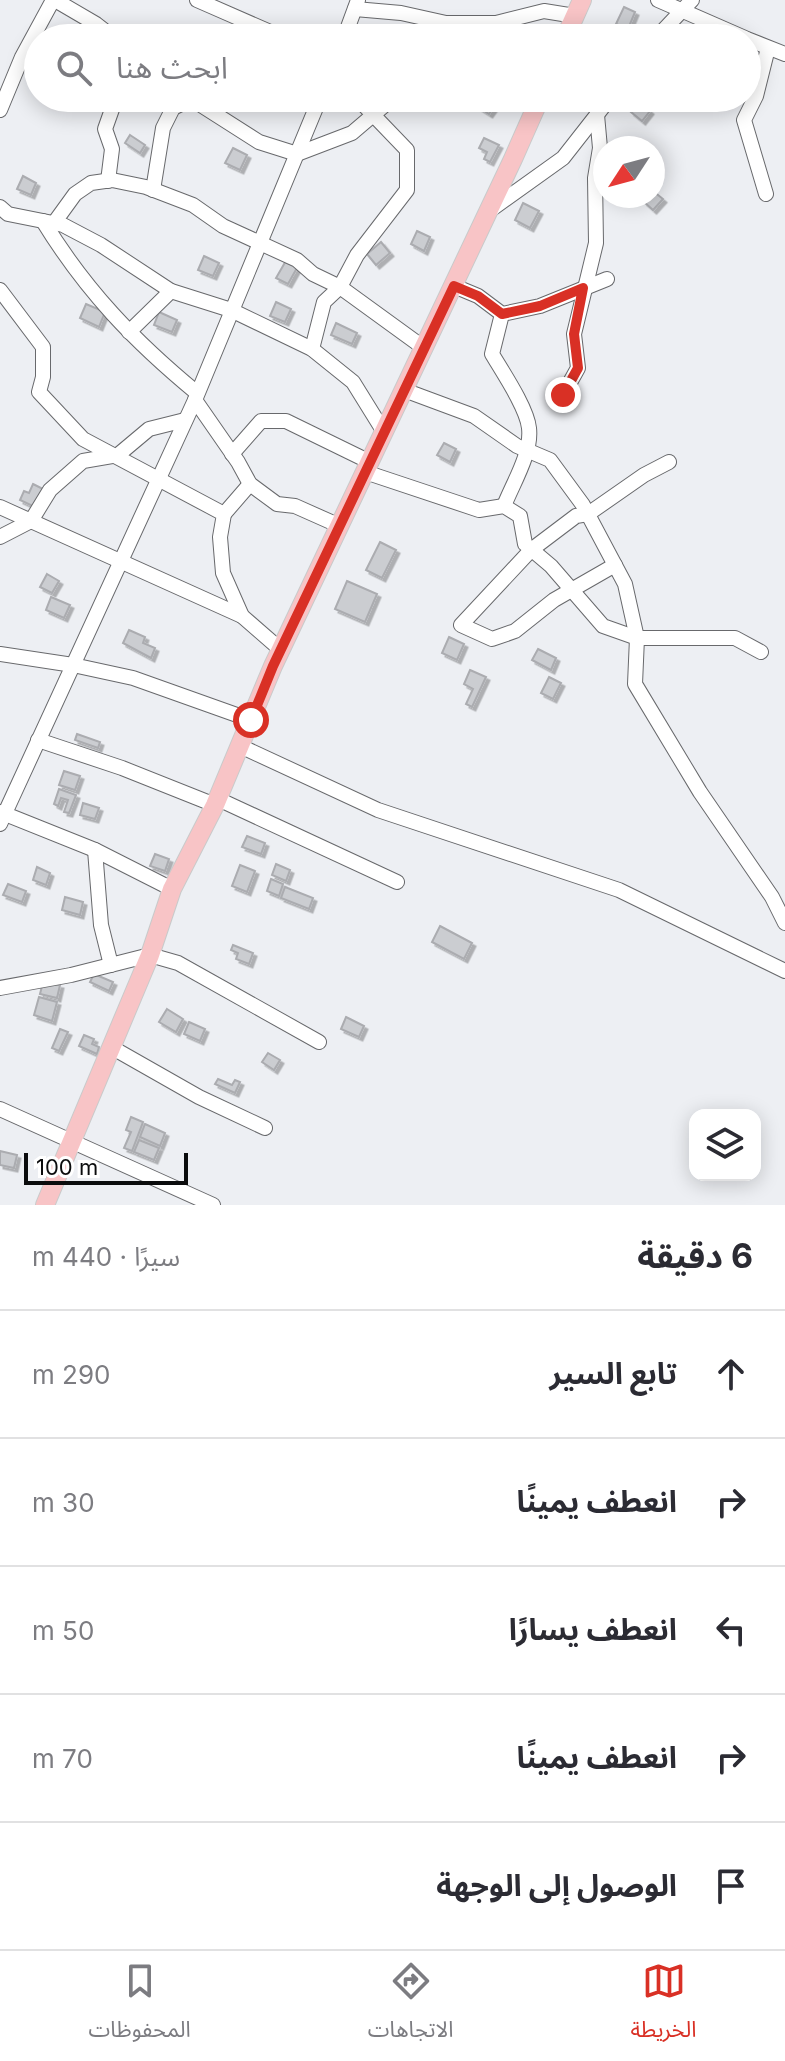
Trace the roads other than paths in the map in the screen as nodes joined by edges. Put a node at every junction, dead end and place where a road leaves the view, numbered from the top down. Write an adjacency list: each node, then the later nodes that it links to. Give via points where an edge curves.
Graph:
1 (54, 0): 7 (street); 8 (street)
2 (197, 0): 9 (street)
3 (658, 0): 5 (street)
4 (357, 5): 6 (street, via 446,23 496,23); 10 (street)
5 (686, 6): 11 (street); 12 (street)
6 (578, 8)
7 (41, 24)
8 (96, 24)
9 (255, 24)
10 (350, 24)
11 (669, 24)
12 (720, 24)
13 (761, 45): 14 (street)
14 (768, 48): 16 (street); 17 (street)
15 (24, 53): 18 (street)
16 (785, 54)
17 (761, 76)
18 (0, 110)
19 (111, 112): 31 (street, via 105,129 112,149)
20 (171, 112): 32 (street, via 163,128)
21 (213, 112): 30 (street, via 259,142)
22 (314, 112): 30 (street)
23 (371, 112): 28 (street)
24 (377, 112): 28 (street)
25 (534, 112): 35 (main road)
26 (599, 112): 29 (street)
27 (748, 112): 33 (street, via 744,120)
28 (374, 115): 30 (street, via 352,133); 40 (street, via 407,150 407,190 357,255)
29 (597, 115): 35 (street, via 563,158); 41 (street, via 596,243)
30 (297, 154): 37 (street)
31 (108, 181): 32 (street); 36 (street, via 91,183 75,194)
32 (153, 190): 37 (street, via 193,205)
33 (766, 194)
34 (0, 207): 36 (street, via 8,214)
35 (489, 211): 39 (main road)
36 (49, 222): 43 (street, via 101,245); 46 (street, via 67,260)
37 (258, 244): 40 (street); 44 (street)
38 (607, 279): 41 (street)
39 (454, 286): 45 (street); 47 (main road)
40 (340, 287): 47 (street); 48 (street, via 324,302)
41 (583, 288): 45 (street); 50 (street, via 574,334 578,368)
42 (0, 290): 56 (street, via 43,347 39,392 83,439)
43 (171, 291): 44 (street); 46 (street)
44 (231, 310): 48 (street); 51 (street)
45 (502, 314): 54 (street, via 492,354 529,427)
46 (129, 332): 51 (street)
47 (424, 348): 49 (main road)
48 (312, 349): 53 (street, via 353,382)
49 (404, 390): 53 (main road); 54 (street, via 474,416)
50 (563, 395)
51 (196, 396): 52 (street); 55 (street)
52 (185, 420): 56 (street, via 149,429); 59 (street)
53 (384, 432): 58 (main road)
54 (527, 450): 61 (street); 64 (street, via 550,460)
55 (232, 454): 58 (street, via 261,421 286,421); 60 (street)
56 (118, 455): 59 (street); 65 (street, via 83,461 50,490)
57 (669, 462): 64 (street)
58 (368, 467): 61 (street, via 479,510); 66 (main road)
59 (158, 479): 63 (street); 69 (street)
60 (250, 484): 63 (street); 66 (street, via 277,504 295,506)
61 (504, 506): 68 (street, via 520,516)
62 (0, 507): 65 (street)
63 (224, 514): 72 (street, via 223,573)
64 (588, 514): 68 (street, via 576,516); 70 (street)
65 (31, 521): 67 (street); 69 (street)
66 (340, 526): 74 (main road)
67 (0, 537)
68 (531, 550): 71 (street); 71 (street, via 461,625 492,639 515,631)
69 (119, 563): 72 (street); 77 (street)
70 (615, 565): 71 (street); 73 (street, via 625,584)
71 (573, 589): 73 (street, via 603,626)
72 (242, 616): 74 (street)
73 (637, 638): 75 (street, via 735,638); 86 (street, via 635,684)
74 (281, 650): 78 (main road)
75 (761, 652)
76 (0, 654): 77 (street)
77 (73, 665): 78 (street, via 133,678); 79 (street)
78 (251, 720): 80 (main road)
79 (38, 740): 81 (street); 82 (street)
80 (240, 746): 81 (main road); 89 (street, via 378,810 619,890)
81 (217, 802): 84 (street); 85 (main road)
82 (2, 817): 83 (street)
83 (95, 850): 85 (street); 88 (street, via 101,925)
84 (397, 882)
85 (172, 889): 87 (main road)
86 (785, 923)
87 (150, 955): 88 (street); 91 (street, via 178,963); 92 (main road)
88 (111, 965): 90 (street)
89 (785, 971)
90 (0, 988)
91 (319, 1042)
92 (111, 1047): 94 (street); 95 (main road)
93 (0, 1109): 95 (street)
94 (265, 1128)
95 (72, 1139): 96 (main road); 97 (street)
96 (45, 1205)
97 (213, 1205)

